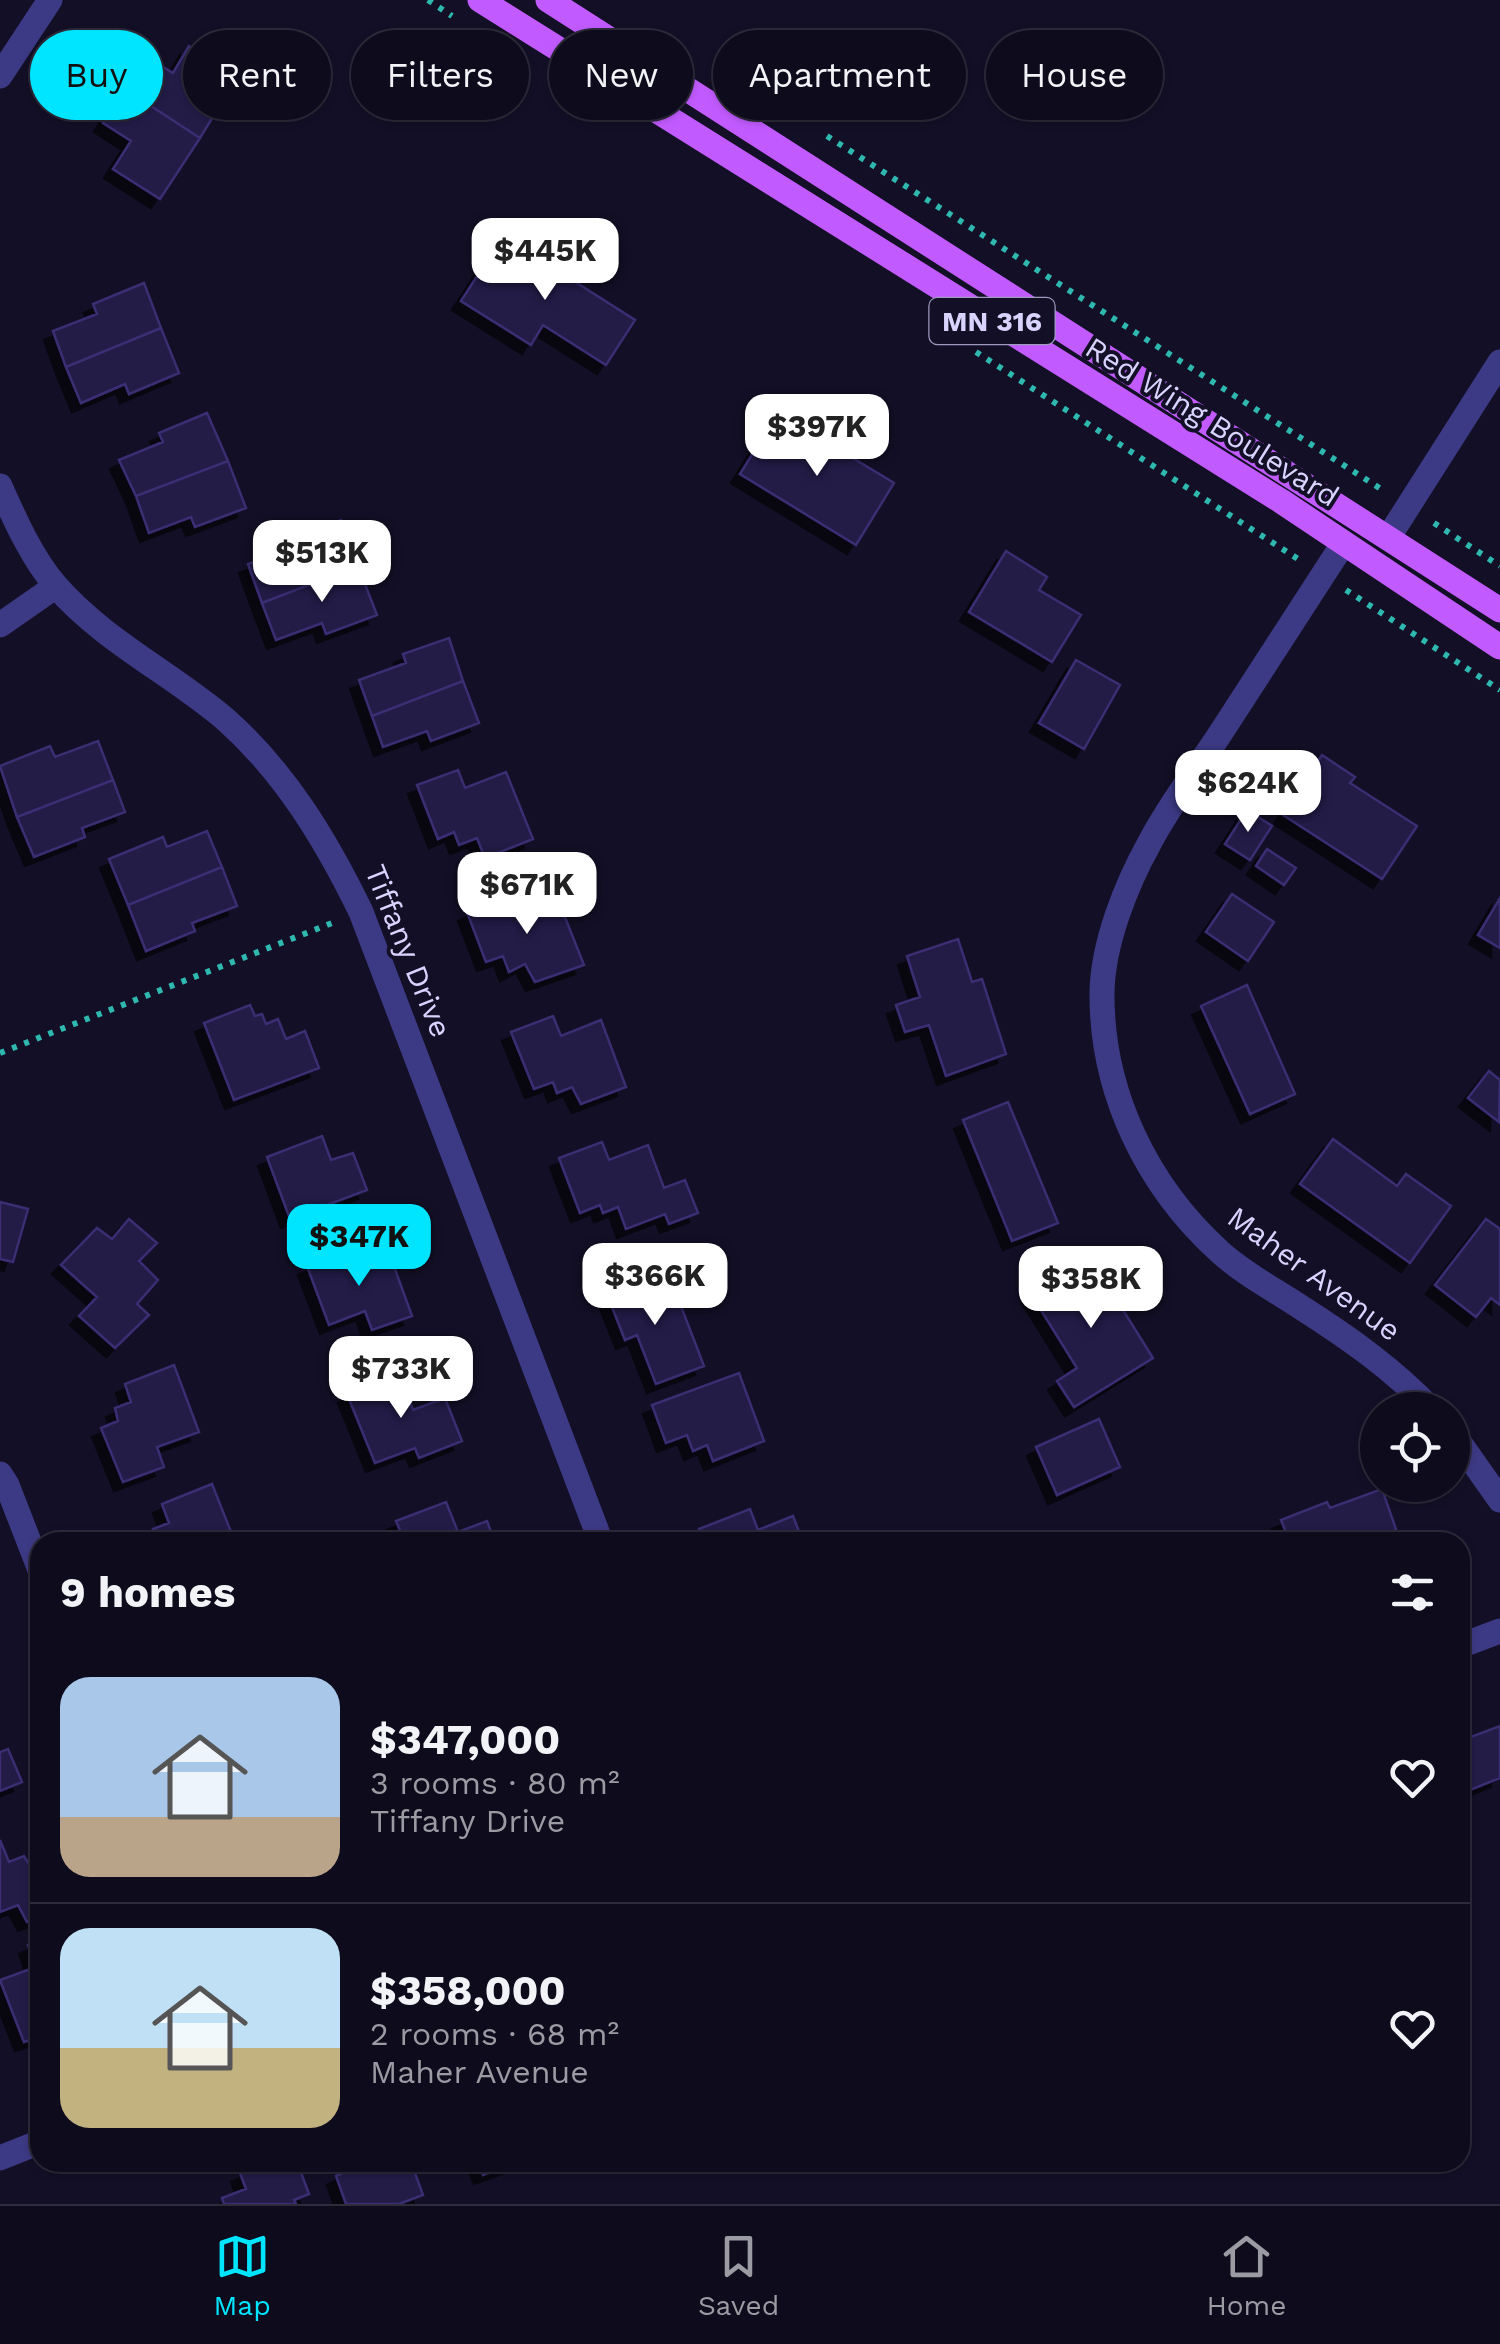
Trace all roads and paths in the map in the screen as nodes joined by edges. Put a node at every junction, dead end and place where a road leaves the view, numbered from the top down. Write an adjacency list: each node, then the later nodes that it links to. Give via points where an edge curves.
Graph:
1 (428, 0): 5 (path)
2 (480, 0): 13 (main road, Red Wing Boulevard / MN 316)
3 (548, 0): 12 (main road, Red Wing Boulevard / MN 316)
4 (46, 4): 6 (street)
5 (463, 23)
6 (0, 76)
7 (824, 134): 11 (path)
8 (967, 346): 15 (path)
9 (1500, 362): 11 (street)
10 (0, 486): 16 (street, Tiffany Drive)
11 (1408, 506): 12 (street); 14 (path)
12 (1388, 538): 17 (main road, Red Wing Boulevard / MN 316)
13 (1343, 544): 15 (street, Maher Avenue); 19 (main road, Red Wing Boulevard / MN 316)
14 (1500, 566)
15 (1323, 575): 20 (path); 23 (street, Maher Avenue, via 1150,842 1110,947 1102,990 1107,1046 1116,1093 1151,1173 1188,1218 1222,1254 1383,1363)
16 (56, 586): 18 (street); 21 (street, Tiffany Drive, via 254,748 314,824)
17 (1500, 610)
18 (0, 625)
19 (1500, 647)
20 (1500, 690)
21 (361, 912): 22 (path); 27 (street, Tiffany Drive)
22 (0, 1053)
23 (1413, 1392)
24 (1470, 1458): 26 (street)
25 (0, 1474): 28 (street)
26 (1500, 1500)
27 (597, 1532)
28 (30, 1543)
29 (1500, 1630): 30 (street)
30 (1470, 1642)
31 (30, 2146): 32 (street)
32 (0, 2158)

